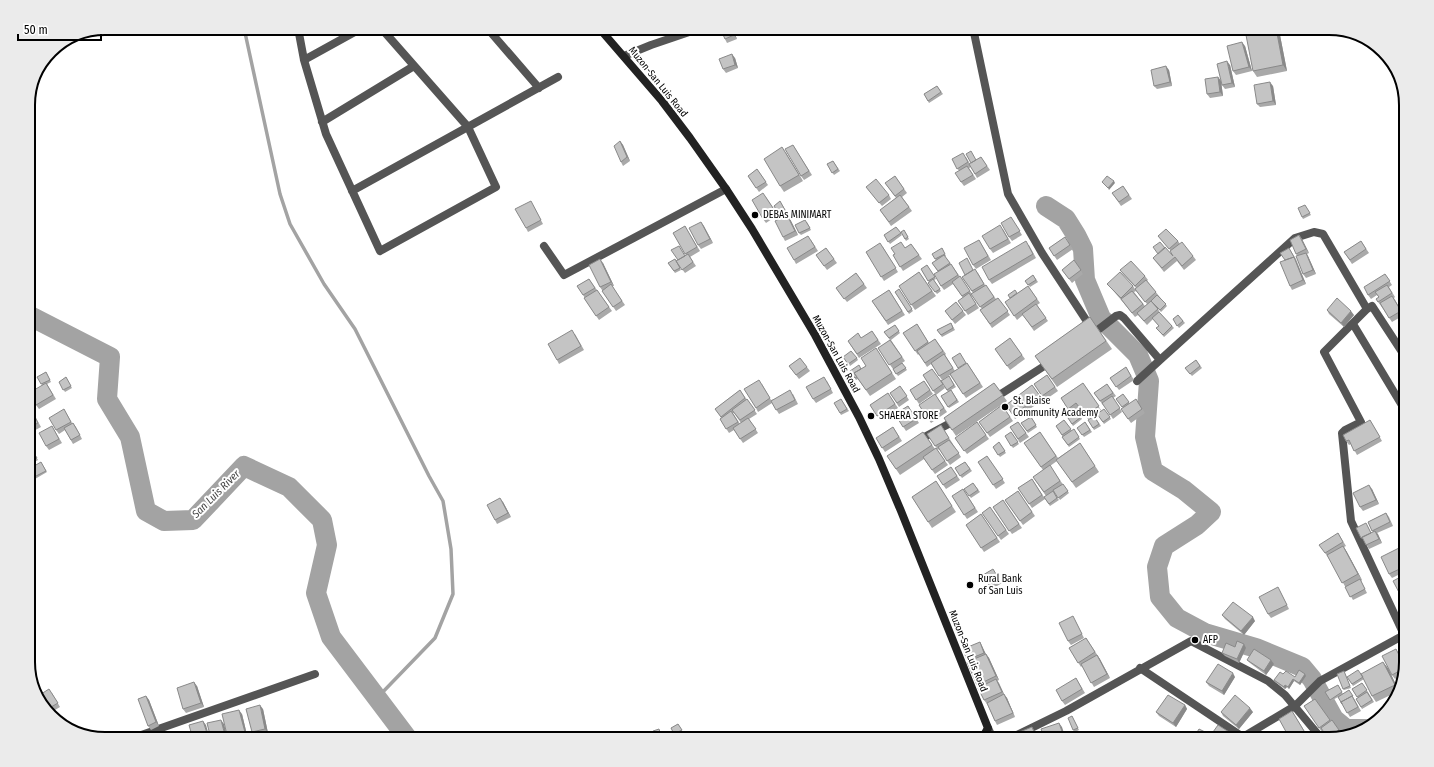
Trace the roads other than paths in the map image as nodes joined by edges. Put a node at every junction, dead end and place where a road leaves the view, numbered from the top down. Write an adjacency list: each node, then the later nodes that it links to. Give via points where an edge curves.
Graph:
1 (299, 35): 9 (street)
2 (349, 35): 9 (street)
3 (387, 35): 10 (street)
4 (493, 35): 12 (street)
5 (605, 35): 8 (main road, Muzon-San Luis Road)
6 (680, 35): 8 (street)
7 (974, 35): 20 (street, via 1008,194 1042,253)
8 (624, 56): 16 (main road, Muzon-San Luis Road, via 680,126)
9 (304, 60): 13 (street)
10 (414, 66): 13 (street); 14 (street)
11 (558, 77): 12 (street)
12 (539, 88): 14 (street)
13 (322, 122): 15 (street)
14 (468, 127): 15 (street); 15 (street, via 496,187 380,251)
15 (352, 190)
16 (726, 190): 17 (street, via 564,275); 31 (main road, Muzon-San Luis Road, via 815,335)
17 (544, 246)
18 (1367, 309): 19 (street); 22 (street, via 1372,306); 24 (street, via 1323,234 1314,232 1295,238)
19 (1353, 324): 26 (street); 32 (street, via 1324,352 1361,422 1342,433 1351,521)
20 (1095, 333): 21 (street); 24 (street, via 1120,315)
21 (1082, 342)
22 (1399, 347)
23 (1062, 355): 27 (street)
24 (1160, 360): 25 (street)
25 (1137, 381)
26 (1399, 400)
27 (988, 402)
28 (962, 417): 29 (street)
29 (908, 446)
30 (889, 456): 31 (street)
31 (879, 459): 37 (main road, Muzon-San Luis Road)
32 (1399, 624)
33 (1399, 640): 36 (street, via 1320,681)
34 (1140, 668): 36 (street, via 1191,641 1268,681 1285,694); 41 (street, via 1066,711); 42 (street)
35 (315, 674): 38 (street)
36 (1295, 706): 43 (street); 44 (street)
37 (988, 728): 39 (main road); 40 (street)
38 (150, 732)
39 (986, 732)
40 (990, 732)
41 (1023, 732)
42 (1234, 732)
43 (1253, 732)
44 (1316, 732)

